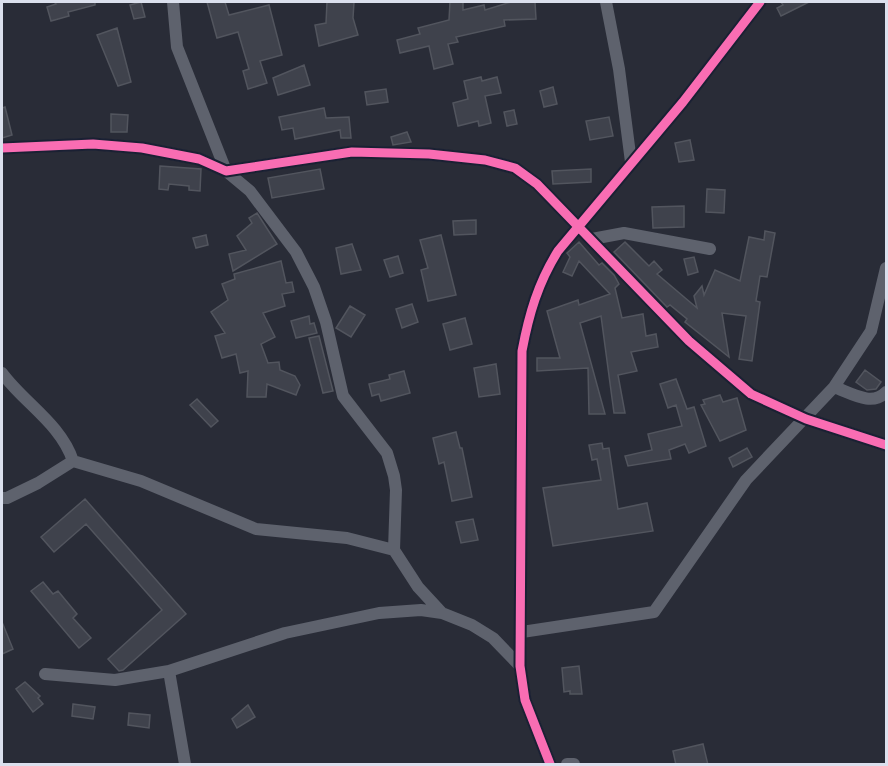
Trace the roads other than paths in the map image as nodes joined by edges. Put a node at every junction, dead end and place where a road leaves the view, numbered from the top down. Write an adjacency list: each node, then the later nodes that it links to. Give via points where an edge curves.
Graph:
1 (606, 2): 5 (street)
2 (760, 2): 5 (street)
3 (178, 3): 6 (street, via 174,31 177,47)
4 (2, 148): 6 (street, via 93,144 142,148 199,159)
5 (631, 162): 7 (street)
6 (226, 171): 7 (street, via 352,152 485,160 515,168 537,184); 18 (street, via 250,191 270,217 296,252 314,287 343,396 387,453 394,476)
7 (578, 226): 8 (street); 20 (street, via 545,272 530,309 522,351)
8 (592, 239): 9 (street, via 624,233); 14 (street, via 689,341 751,393)
9 (710, 249)
10 (886, 268): 12 (street, via 871,331)
11 (2, 373): 16 (street, via 48,421)
12 (834, 387): 13 (street, via 868,400); 14 (street)
13 (886, 392)
14 (806, 419): 15 (street); 20 (street, via 746,480 654,612)
15 (886, 445)
16 (74, 461): 17 (street, via 38,483); 18 (street, via 141,481 256,529 347,538)
17 (2, 498)
18 (394, 550): 19 (street, via 418,587)
19 (442, 612): 21 (street, via 493,638); 22 (street, via 379,612 285,633)
20 (522, 632): 21 (street)
21 (520, 666): 25 (street, via 525,700)
22 (169, 671): 23 (street, via 115,680); 24 (street)
23 (45, 674)
24 (185, 765)
25 (550, 765)
26 (567, 765): 27 (street)
27 (574, 765)

